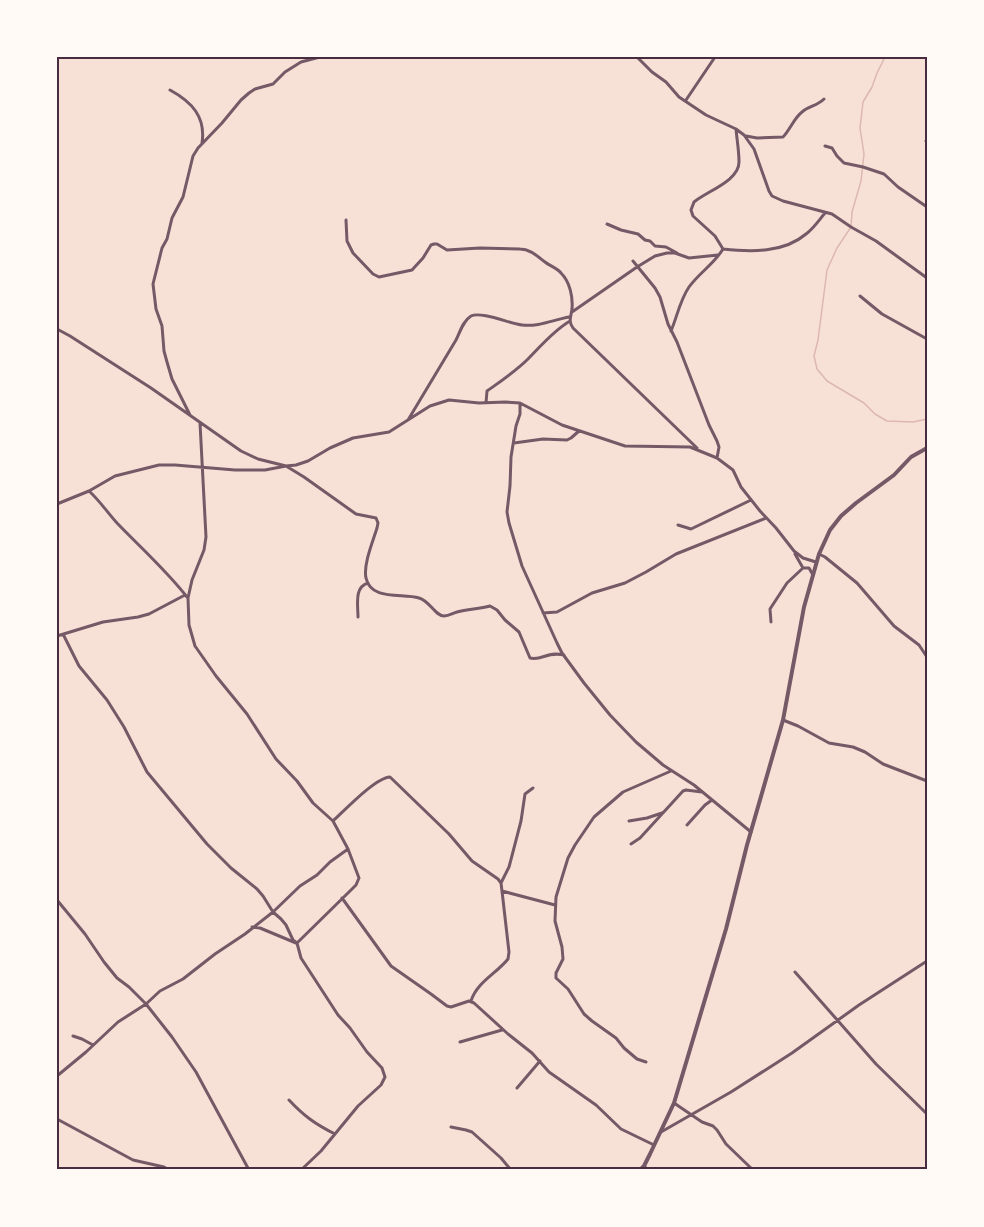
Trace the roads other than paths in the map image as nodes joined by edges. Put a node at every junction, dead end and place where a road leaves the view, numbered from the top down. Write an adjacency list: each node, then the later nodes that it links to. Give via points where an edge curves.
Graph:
1 (320, 57): 9 (street, via 301,62 273,84 249,93)
2 (637, 57): 6 (street)
3 (715, 57): 6 (street)
4 (170, 90): 9 (street, via 197,112 203,127)
5 (824, 99): 8 (street, via 798,115 783,137)
6 (686, 100): 7 (street)
7 (736, 129): 8 (street); 15 (street, via 738,171 697,199 691,210)
8 (744, 135): 12 (street, via 754,149 770,194)
9 (202, 144): 28 (street, via 193,156 153,284 167,362)
10 (825, 146): 11 (street, via 832,148 844,163 884,174)
11 (927, 207)
12 (825, 213): 15 (street, via 801,239 781,247); 20 (street, via 876,241)
13 (346, 220): 22 (street, via 347,241 353,253 379,277 412,270 434,244 447,250 526,249 559,270 567,280)
14 (607, 224): 16 (street)
15 (723, 249): 17 (street)
16 (681, 255): 17 (street); 19 (street, via 655,256)
17 (719, 255): 24 (street, via 688,288)
18 (633, 261): 19 (street)
19 (637, 267): 22 (street); 24 (street, via 660,297)
20 (927, 278)
21 (860, 296): 25 (street, via 890,319)
22 (570, 317): 26 (street, via 526,361 487,391); 29 (street, via 522,325 471,316); 34 (street, via 573,328)
23 (57, 329): 28 (street)
24 (671, 331): 35 (street, via 717,441)
25 (927, 339)
26 (486, 403): 27 (street); 29 (street, via 449,400 430,406)
27 (520, 404): 31 (street); 32 (street)
28 (190, 416): 30 (street)
29 (407, 421): 36 (street, via 389,432 353,438 308,461)
30 (200, 423): 36 (street, via 241,451); 37 (street)
31 (579, 431): 32 (street, via 567,440); 34 (street, via 625,446)
32 (514, 443): 50 (street, via 507,512 522,566)
33 (927, 448): 44 (street, via 841,516)
34 (699, 450): 35 (street)
35 (717, 458): 39 (street, via 733,470)
36 (286, 466): 37 (street, via 265,470); 48 (street, via 356,514 376,518 377,528 365,571)
37 (202, 468): 38 (street, via 159,465 115,476); 49 (street, via 206,537)
38 (89, 491): 40 (street); 49 (street)
39 (751, 500): 41 (street); 42 (street, via 691,529)
40 (57, 504)
41 (766, 518): 43 (street); 50 (street, via 676,554 625,583 592,593 556,612)
42 (678, 525)
43 (794, 551): 45 (street); 46 (street)
44 (819, 554): 45 (street); 56 (street, via 857,583)
45 (816, 562): 47 (street)
46 (803, 568): 47 (street); 52 (street, via 787,583 770,609)
47 (813, 575): 57 (street)
48 (368, 583): 51 (street, via 359,588); 55 (street, via 381,593 422,598 443,616 493,607 519,632 530,658 551,653)
49 (187, 597): 53 (street, via 149,614); 64 (street, via 191,633 199,653 276,759)
50 (543, 613): 55 (street)
51 (358, 617)
52 (771, 622)
53 (63, 634): 54 (street); 75 (street, via 79,666 124,727 147,772 207,844 257,889)
54 (57, 636)
55 (564, 655): 58 (street, via 610,715)
56 (927, 657)
57 (783, 720): 59 (street); 67 (street)
58 (671, 771): 61 (street); 74 (street, via 623,792 594,817 568,858)
59 (927, 781)
60 (533, 788): 70 (street, via 525,794 509,867)
61 (702, 792): 62 (street); 63 (street, via 683,791)
62 (712, 800): 66 (street); 67 (street)
63 (662, 813): 65 (street); 68 (street)
64 (333, 821): 69 (street); 70 (street, via 365,791 390,777 472,861)
65 (629, 821)
66 (687, 825)
67 (751, 832): 92 (street)
68 (631, 844)
69 (348, 849): 72 (street, via 359,878); 75 (street)
70 (501, 883): 71 (street)
71 (502, 891): 74 (street); 80 (street, via 508,959 474,992)
72 (342, 898): 77 (street); 80 (street, via 391,966 447,1006)
73 (57, 900): 81 (street, via 117,978)
74 (556, 905): 88 (street, via 555,921 563,959 556,978 591,1021)
75 (273, 912): 76 (street); 77 (street)
76 (252, 927): 77 (street); 81 (street)
77 (297, 944): 98 (street, via 301,958 334,1010 385,1074 384,1083)
78 (927, 962): 82 (street)
79 (795, 972): 82 (street)
80 (471, 1002): 83 (street)
81 (146, 1004): 86 (street); 102 (street, via 196,1072)
82 (838, 1020): 93 (street, via 732,1092); 94 (street)
83 (503, 1029): 85 (street); 87 (street)
84 (73, 1036): 86 (street)
85 (460, 1042)
86 (93, 1045): 89 (street)
87 (540, 1060): 90 (street); 99 (street, via 549,1072 596,1105 621,1130)
88 (646, 1062)
89 (57, 1076)
90 (517, 1088)
91 (289, 1100): 98 (street, via 317,1125)
92 (674, 1103): 93 (street); 97 (street)
93 (692, 1114): 97 (street); 106 (street, via 713,1126)
94 (927, 1114)
95 (57, 1119): 101 (street, via 133,1160)
96 (451, 1127): 104 (street, via 472,1132)
97 (660, 1132): 99 (street)
98 (335, 1134): 103 (street)
99 (654, 1145): 100 (street)
100 (642, 1168): 105 (street)
101 (169, 1170)
102 (249, 1170)
103 (301, 1170)
104 (511, 1170)
105 (648, 1170)
106 (753, 1170)

